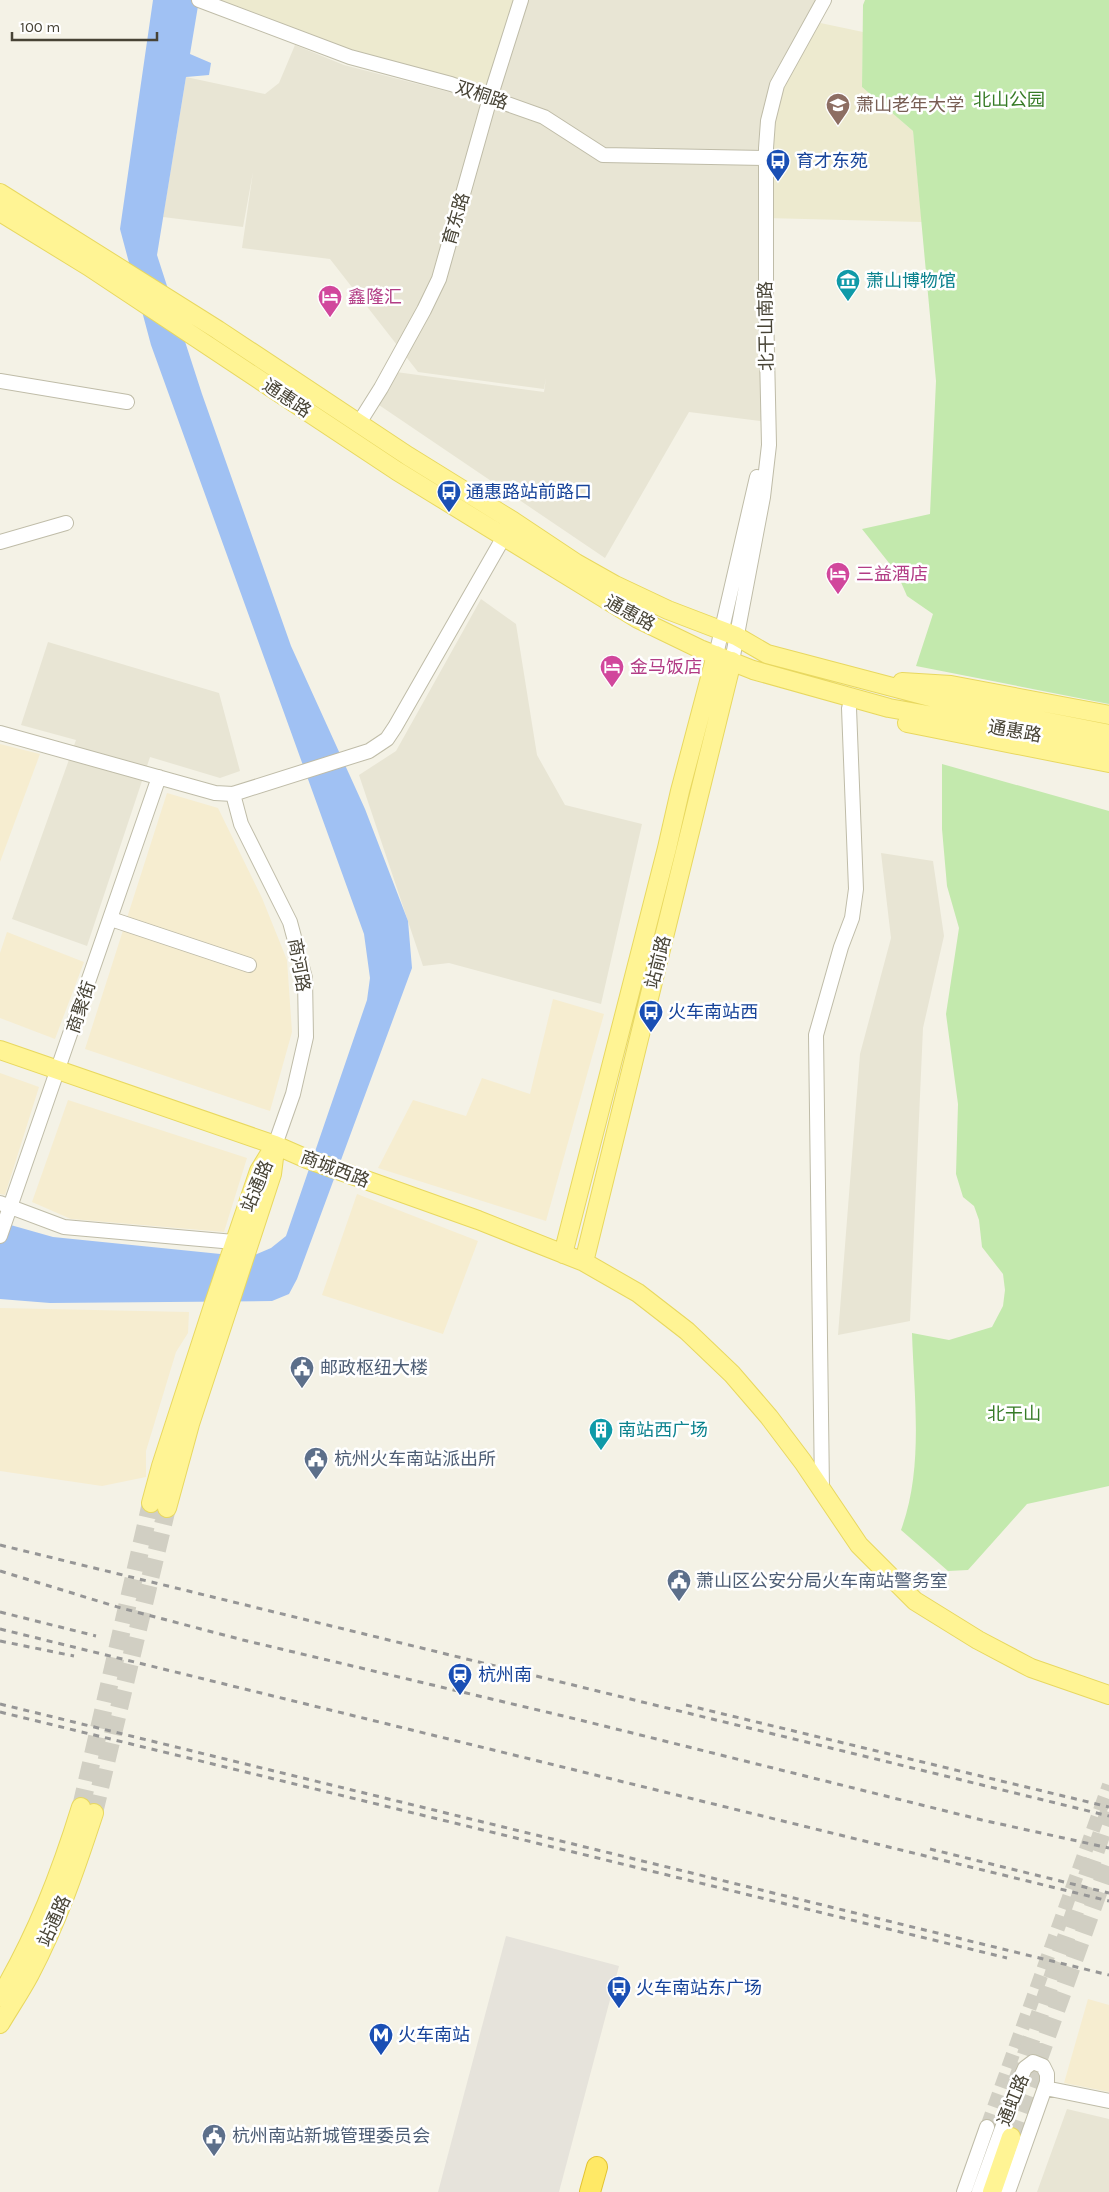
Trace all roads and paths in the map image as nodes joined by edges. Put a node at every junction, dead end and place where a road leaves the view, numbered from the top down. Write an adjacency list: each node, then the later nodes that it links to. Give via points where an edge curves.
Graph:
1 (521, 0): 4 (street, 育东路)
2 (824, 0): 5 (street, 北干山南路, via 778,85 768,121)
3 (201, 1): 4 (street, 双桐路, via 350,57)
4 (490, 98): 5 (street, 双桐路, via 544,117 604,155); 11 (street, 育东路, via 439,279 391,371)
5 (766, 158): 15 (street, 北干山南路, via 770,445 763,497)
6 (0, 193): 8 (main road)
7 (0, 212): 8 (main road)
8 (93, 259): 11 (main road, 通惠路, via 218,330); 13 (main road, 通惠路, via 207,345 397,471)
9 (0, 381): 10 (street)
10 (127, 402)
11 (359, 423): 13 (main road, 通惠路)
12 (66, 523): 14 (street)
13 (508, 528): 15 (main road, 通惠路, via 615,585); 16 (main road, 通惠路, via 566,576 638,618); 26 (street, via 387,739 369,752)
14 (0, 542)
15 (728, 633): 16 (street, 北干山南路); 17 (main road, 通惠路, via 767,654)
16 (724, 658): 18 (main road, 通惠路, via 753,670); 35 (main road, via 680,790); 36 (main road, 站前路)
17 (818, 669): 20 (main road, via 950,685); 22 (main road, 通惠路, via 953,703)
18 (810, 685): 19 (main road); 23 (main road, 通惠路, via 889,708)
19 (849, 708): 24 (main road, via 954,733); 37 (street, via 856,889 852,918 816,1035)
20 (1109, 714)
21 (0, 733): 25 (street)
22 (1109, 734)
23 (1109, 748)
24 (1109, 763)
25 (159, 777): 26 (street, via 214,793); 27 (street, 商聚街)
26 (233, 794): 31 (street, 商河路, via 241,824 290,922 305,978 306,1037 293,1094)
27 (111, 918): 28 (street); 30 (street, 商聚街)
28 (249, 964)
29 (0, 1050): 30 (main road, 商城西路)
30 (59, 1071): 31 (main road, 商城西路); 32 (street, 商聚街)
31 (275, 1145): 34 (main road, 站通路, via 259,1171); 35 (main road, 商城西路)
32 (5, 1205): 33 (street, 商聚街); 34 (street, via 64,1227)
33 (2, 1230)
34 (243, 1243): 38 (main road, 站通路, via 220,1306 190,1424)
35 (563, 1254): 36 (main road, 商城西路)
36 (584, 1262): 37 (main road, 商城西路, via 638,1293 694,1337 769,1417)
37 (822, 1490): 39 (main road, 商城西路, via 859,1545 915,1601 1031,1668)
38 (159, 1506)
39 (1109, 1695)
40 (0, 1997): 41 (main road, 站通路, via 21,1961 87,1810 76,1867 52,1927 30,1975)
41 (0, 2024)
42 (1045, 2088): 43 (street); 49 (street, 通虹路, via 1047,2074 1043,2066 1032,2062 1020,2078); 51 (street, 通虹路)
43 (1109, 2101)
44 (987, 2127): 48 (street, 通虹路)
45 (1011, 2137): 50 (main road, 通虹路)
46 (597, 2167): 47 (highway)
47 (590, 2192)
48 (964, 2192)
49 (979, 2192)
50 (992, 2192)
51 (1008, 2192)

